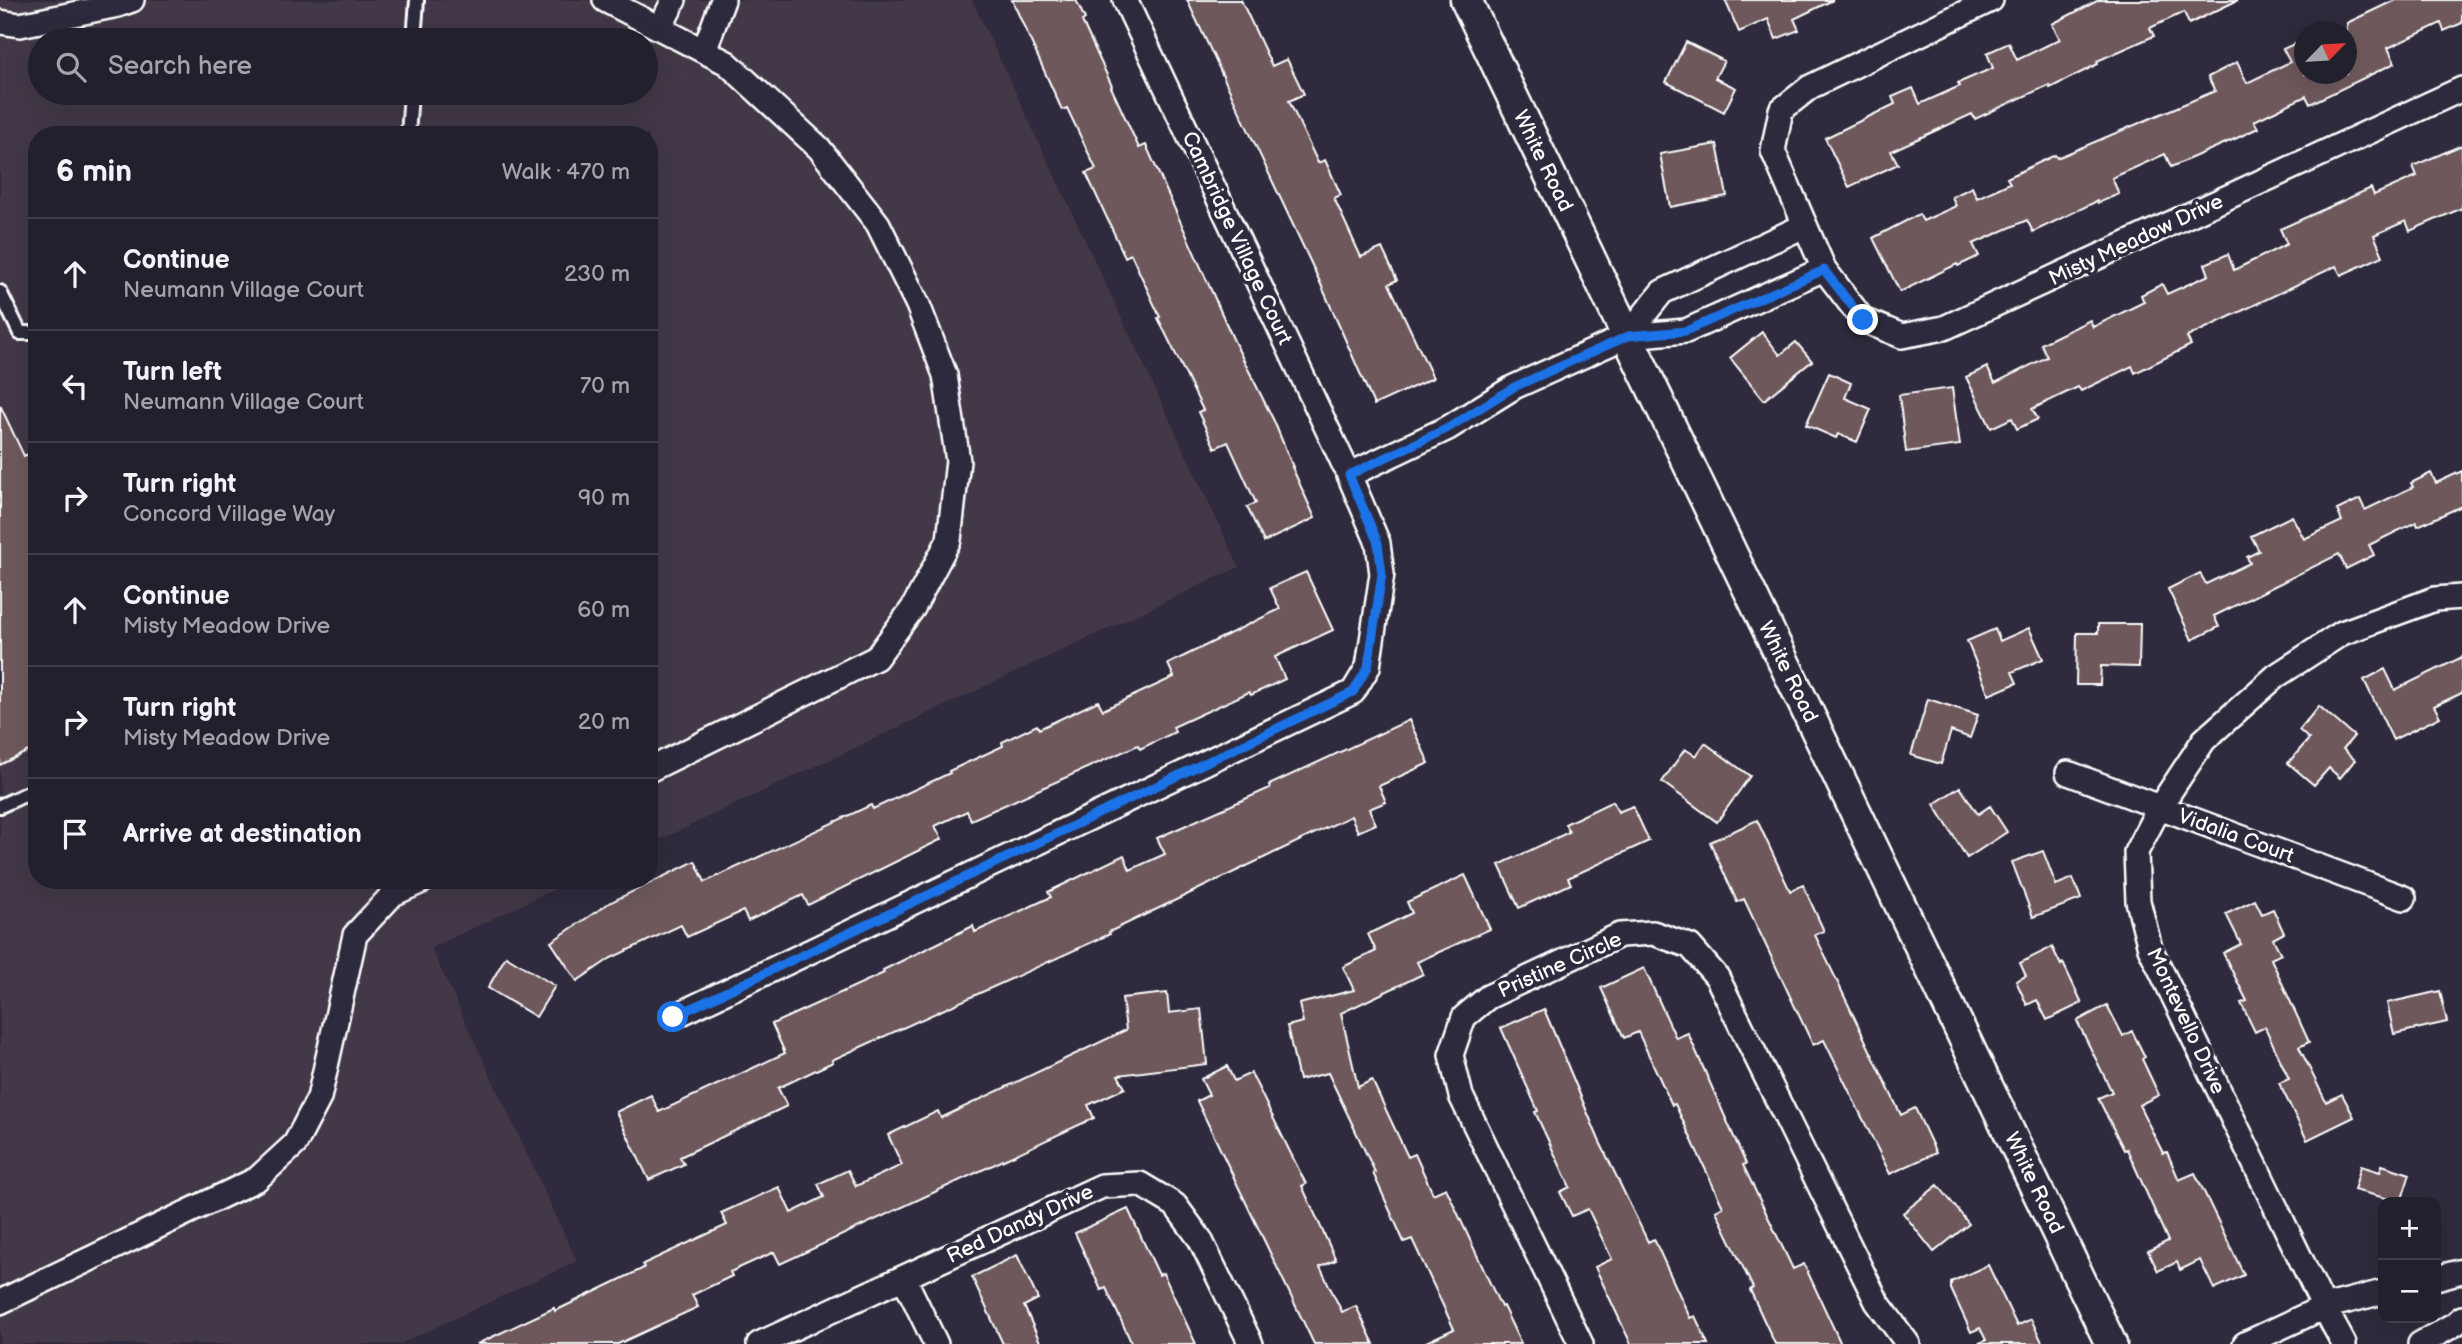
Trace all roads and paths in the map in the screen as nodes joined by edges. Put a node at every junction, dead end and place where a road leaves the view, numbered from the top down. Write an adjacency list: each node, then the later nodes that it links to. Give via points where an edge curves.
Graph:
1 (132, 0): 9 (street, via 20,25)
2 (417, 0): 10 (lane)
3 (605, 0): 11 (street)
4 (674, 0): 11 (street)
5 (723, 0): 12 (street)
6 (1125, 0): 21 (street, Cambridge Village Court)
7 (1466, 0): 20 (street, White Road)
8 (1991, 0): 16 (street, Misty Meadow Drive, via 1810,87 1781,110 1773,151)
9 (0, 22)
10 (415, 28)
11 (660, 28): 12 (street)
12 (704, 51): 23 (street, via 727,63 819,148 878,224 918,305 945,375 958,461 948,540 913,608 876,658)
13 (2462, 89): 17 (street, Misty Meadow Drive, via 1944,328 1902,336 1863,320)
14 (410, 105): 15 (lane)
15 (409, 126)
16 (1804, 226): 17 (street, Misty Meadow Drive); 20 (street, via 1662,292)
17 (1824, 270): 20 (street, via 1686,331)
18 (0, 292): 19 (lane, via 20,333)
19 (28, 333)
20 (1628, 336): 21 (street, via 1514,387 1448,428); 43 (street, White Road)
21 (1349, 475): 30 (street, Cambridge Village Court, via 1378,543 1382,574 1368,667 1353,692)
22 (2462, 597): 27 (street, Montevello Drive, via 2435,599 2342,633 2276,676 2204,740)
23 (658, 766)
24 (2068, 773): 27 (street, Vidalia Court)
25 (28, 793): 26 (lane)
26 (0, 806)
27 (2159, 808): 29 (street, Vidalia Court); 36 (street, Montevello Drive, via 2136,852 2138,901 2150,948)
28 (404, 889): 35 (street, via 393,894 355,936 319,1098 295,1144 257,1179)
29 (2404, 898)
30 (673, 1017)
31 (2462, 1270): 32 (street)
32 (2441, 1276)
33 (904, 1278): 38 (street, Red Dandy Drive); 39 (street); 40 (street, Red Dandy Drive, via 1102,1186 1140,1184 1175,1205 1200,1239)
34 (2378, 1293): 36 (street)
35 (0, 1303)
36 (2324, 1307): 44 (street); 45 (street, Montevello Drive)
37 (2462, 1318): 46 (street)
38 (759, 1344)
39 (936, 1344)
40 (1251, 1344)
41 (1581, 1344): 42 (street, Pristine Circle, via 1461,1096 1451,1055 1464,1017 1488,997 1620,935 1653,933 1690,946 1717,977 1877,1302)
42 (1909, 1344)
43 (2111, 1344)
44 (2245, 1344)
45 (2344, 1344)
46 (2420, 1344)

